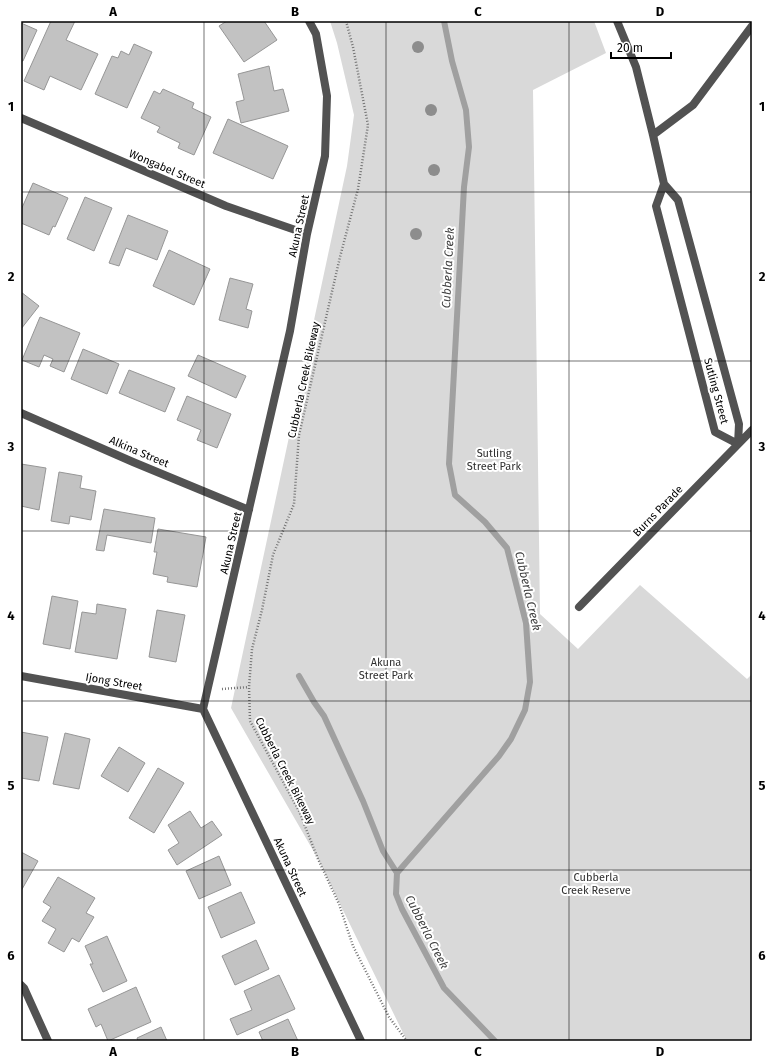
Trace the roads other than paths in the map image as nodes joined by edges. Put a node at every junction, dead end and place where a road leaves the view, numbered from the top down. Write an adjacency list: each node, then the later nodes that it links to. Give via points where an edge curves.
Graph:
1 (309, 21): 7 (street, Akuna Street, via 316,34 327,96 325,156)
2 (616, 21): 5 (street, Sutling Street, via 636,67)
3 (752, 26): 5 (street, via 693,105)
4 (21, 118): 7 (street, Wongabel Street, via 226,206)
5 (653, 135): 6 (street, Sutling Street)
6 (664, 184): 10 (street, Sutling Street, via 678,200 739,424); 10 (street, Sutling Street, via 656,206 715,432)
7 (307, 234): 11 (street, Akuna Street, via 290,331)
8 (21, 413): 11 (street, Alkina Street)
9 (752, 430): 10 (street, Burns Parade)
10 (738, 444): 12 (street, Burns Parade)
11 (250, 510): 14 (street, Akuna Street)
12 (579, 607)
13 (21, 676): 14 (street, Ijong Street)
14 (203, 709): 17 (street, Akuna Street)
15 (21, 985): 16 (street)
16 (48, 1041)
17 (361, 1041)

